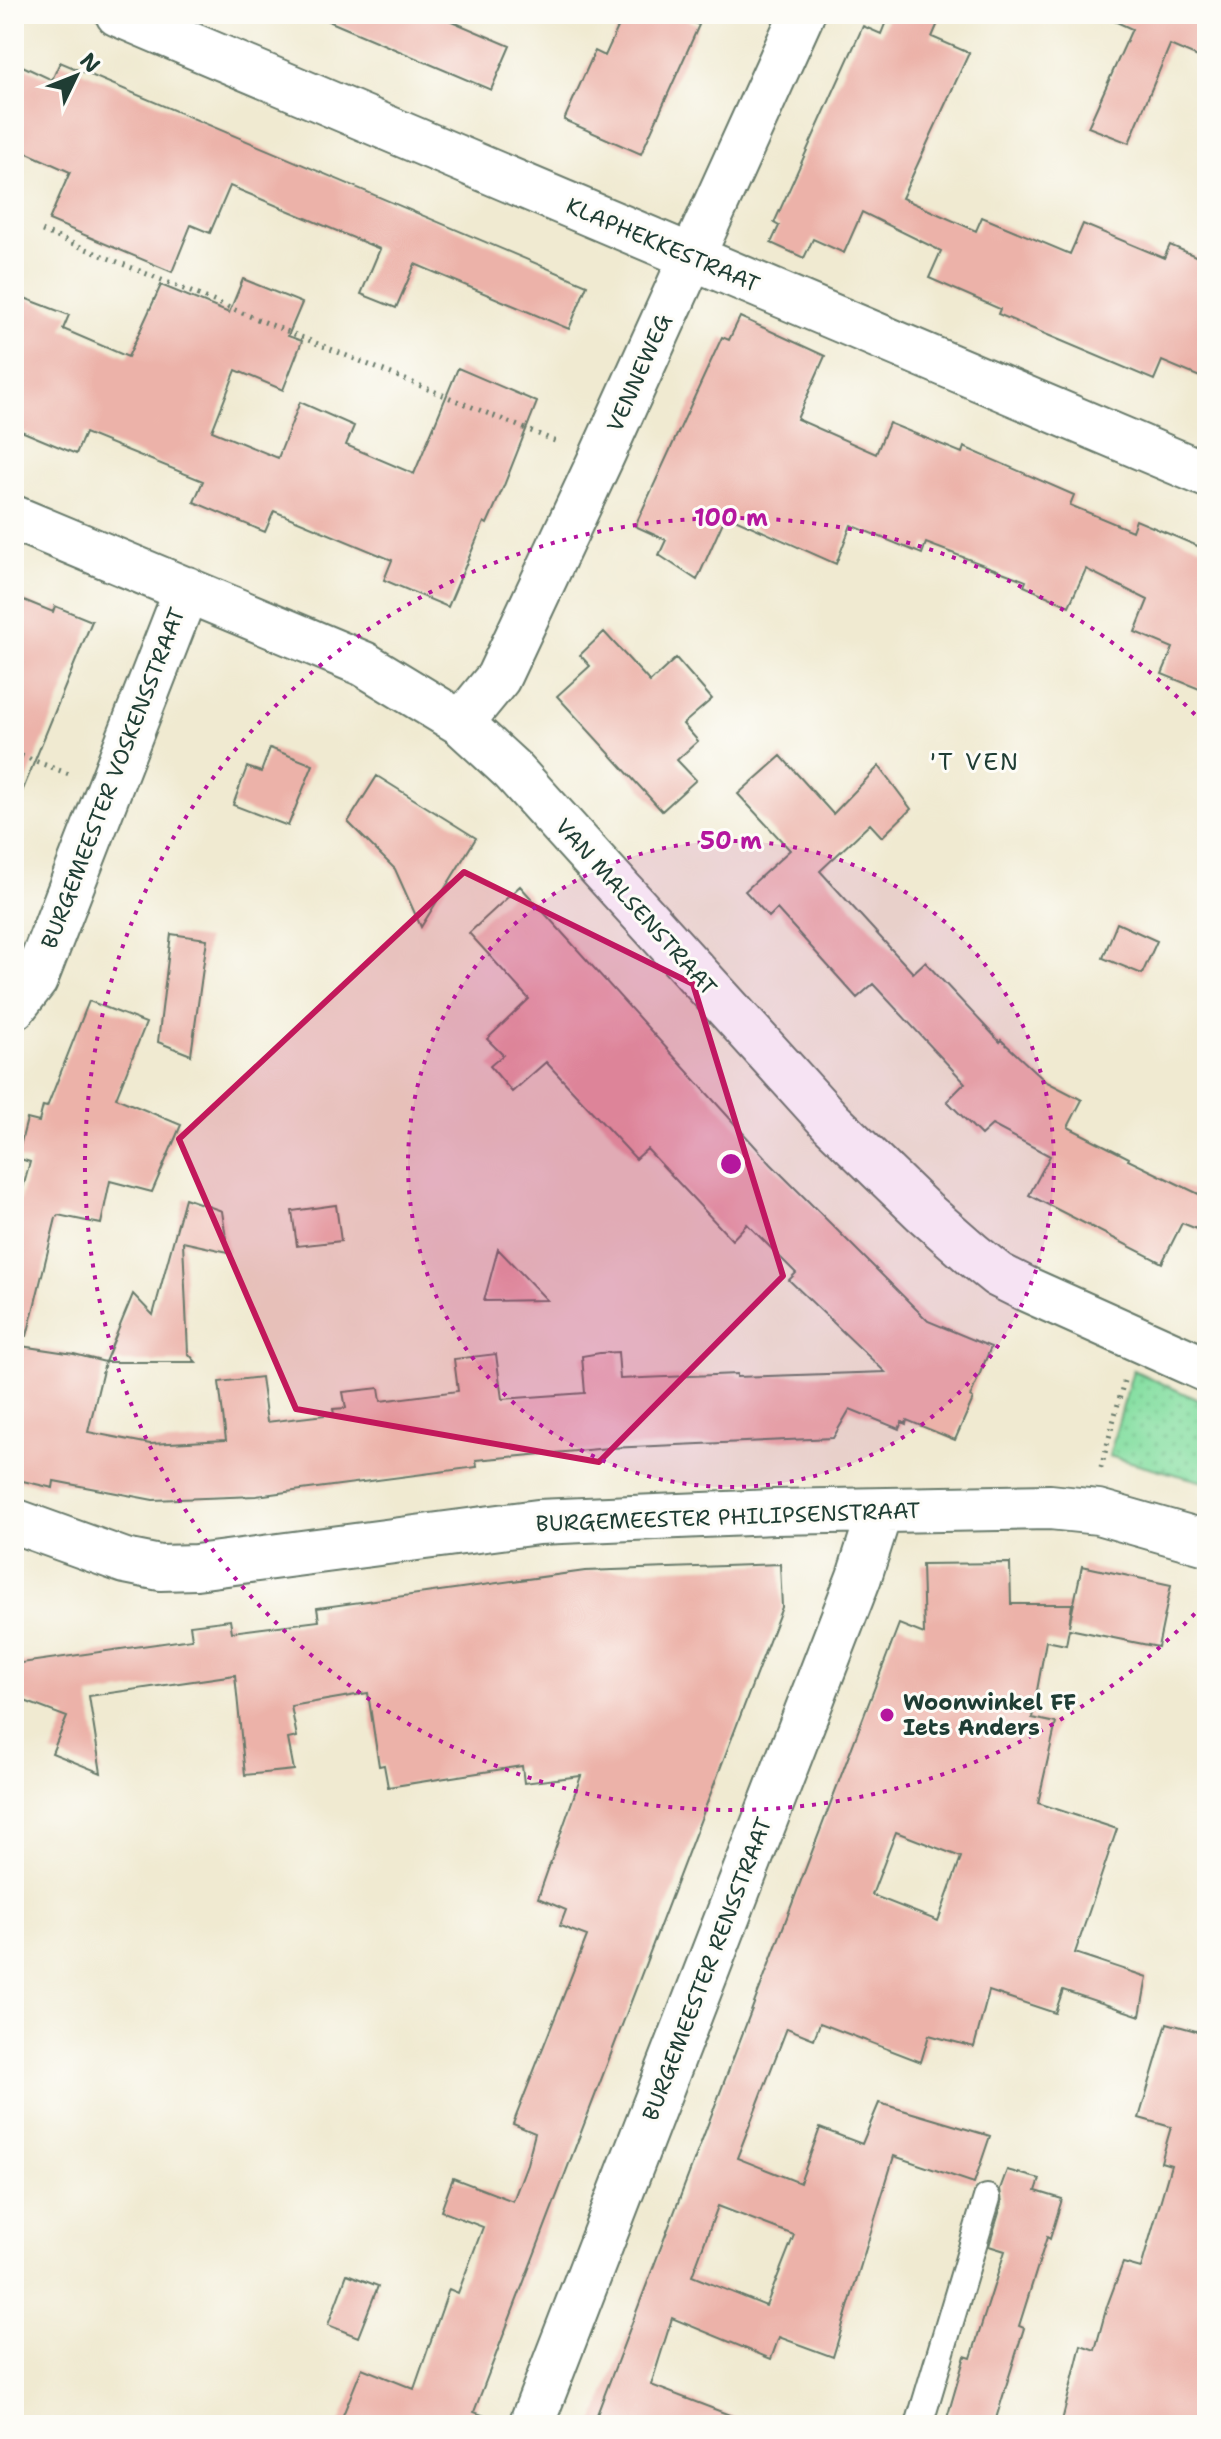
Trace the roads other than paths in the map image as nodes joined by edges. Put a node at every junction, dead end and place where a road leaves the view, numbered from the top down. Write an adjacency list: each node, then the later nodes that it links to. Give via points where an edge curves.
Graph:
1 (118, 14): 3 (street, KLAPHEKKESTRAAT)
2 (802, 14): 3 (street, VENNEWEG)
3 (692, 257): 4 (street, KLAPHEKKESTRAAT); 7 (street, VENNEWEG, via 498,678)
4 (1207, 475)
5 (14, 518): 6 (street, VAN MALSENSTRAAT)
6 (187, 589): 7 (street, VAN MALSENSTRAAT, via 364,664); 8 (street, BURGEMEESTER VOSKENSSTRAAT, via 35,980)
7 (461, 723): 9 (street, VAN MALSENSTRAAT, via 512,770 831,1122 924,1212 998,1275)
8 (14, 1007)
9 (1207, 1370)
10 (880, 1511): 11 (street, BURGEMEESTER PHILIPSENSTRAAT, via 538,1522 160,1568 125,1561); 12 (street, BURGEMEESTER PHILIPSENSTRAAT, via 1050,1507 1090,1511); 14 (street, BURGEMEESTER RENSSTRAAT)
11 (14, 1521)
12 (1207, 1543)
13 (987, 2198): 15 (lane)
14 (531, 2425)
15 (919, 2425)

